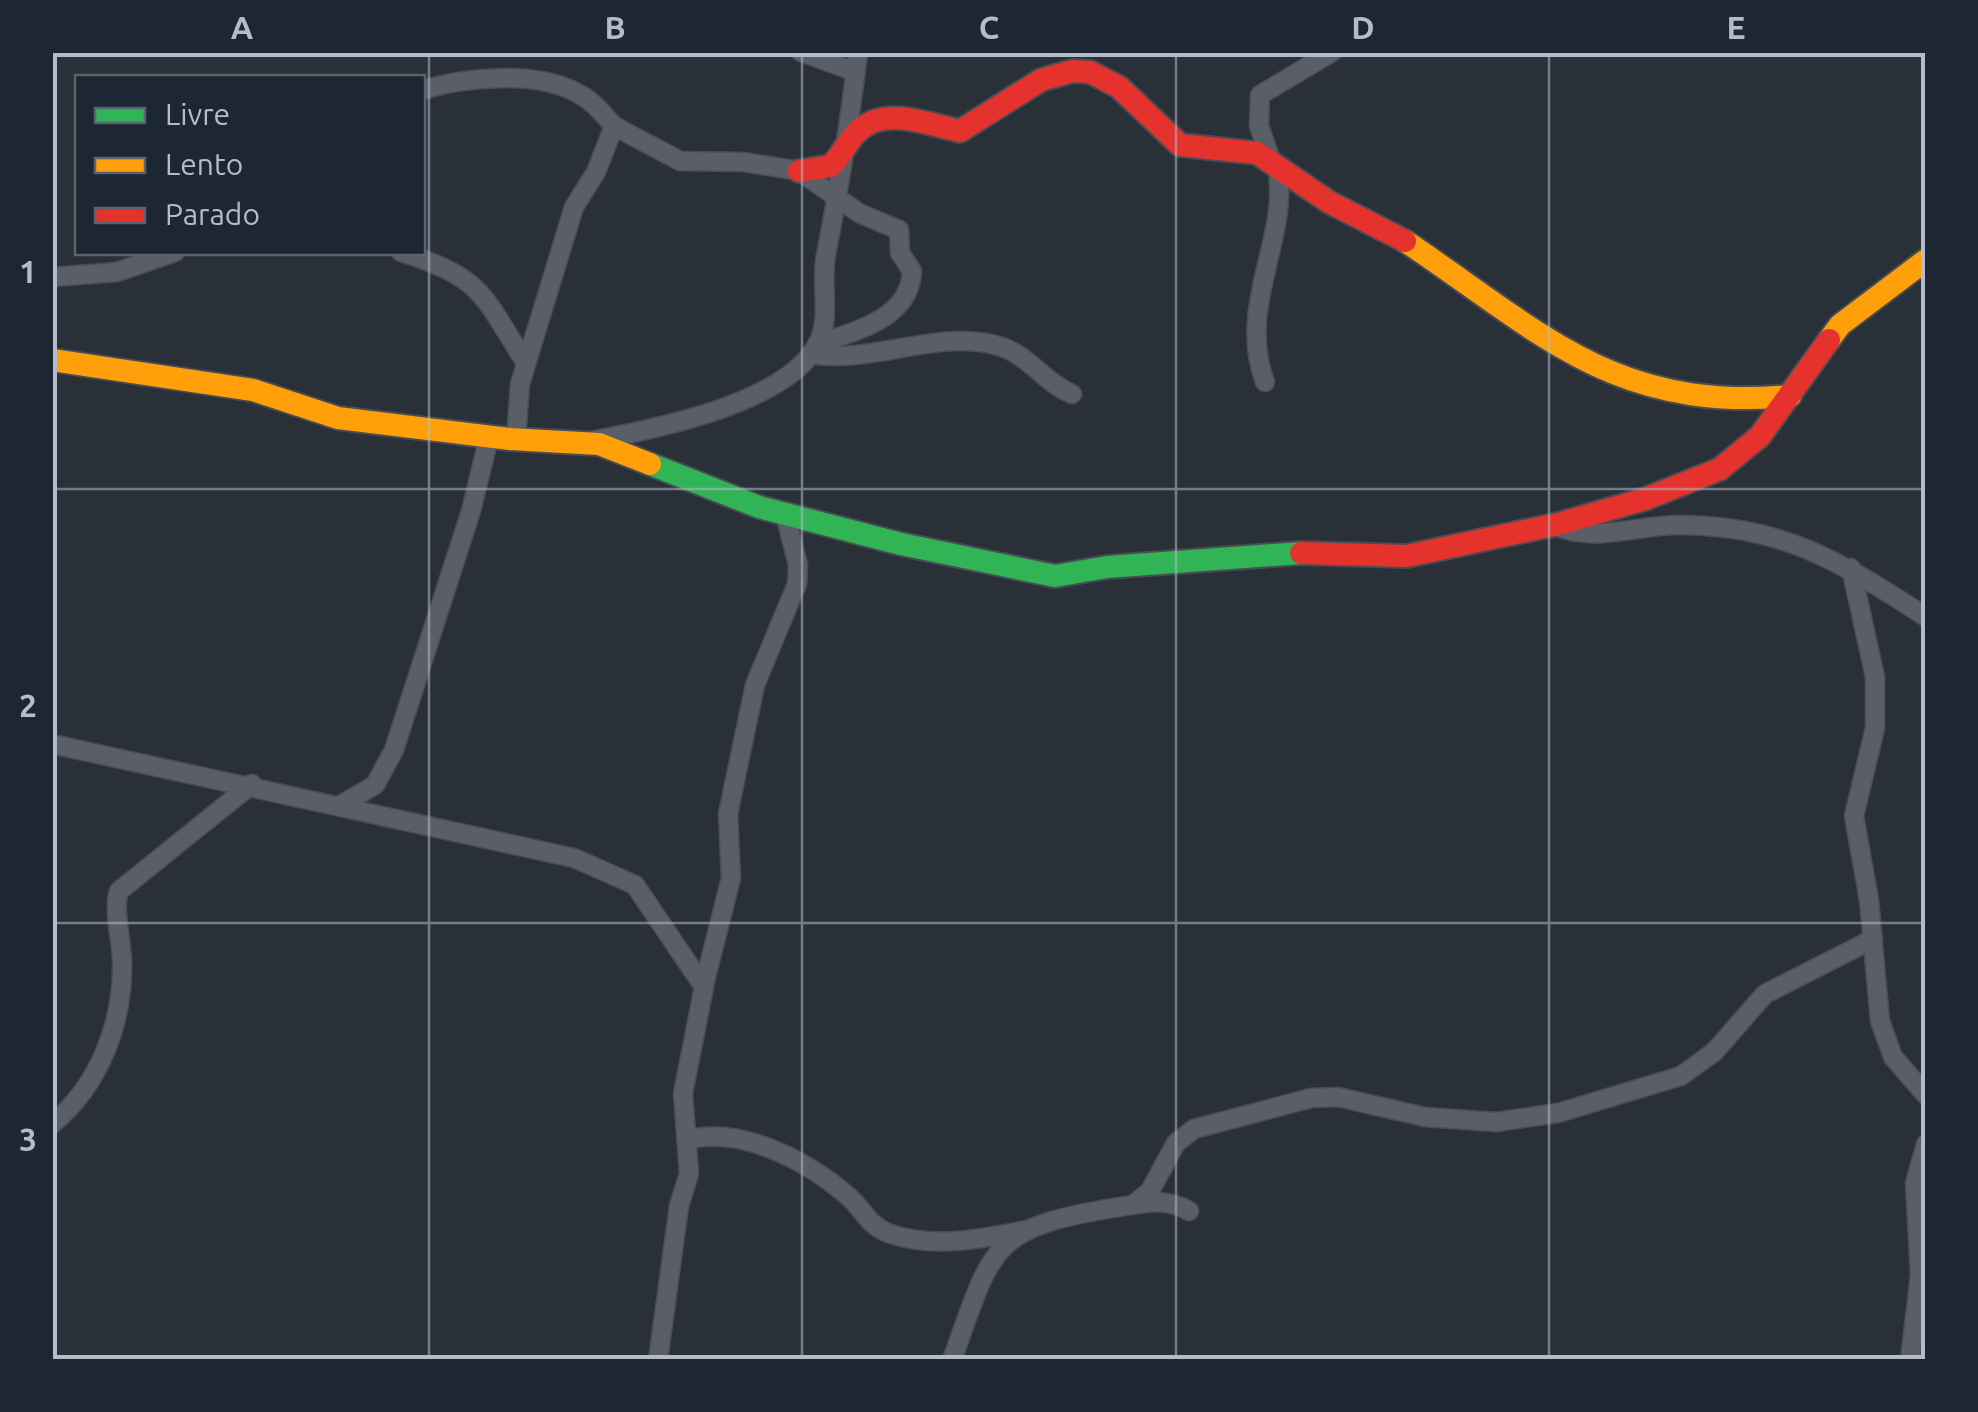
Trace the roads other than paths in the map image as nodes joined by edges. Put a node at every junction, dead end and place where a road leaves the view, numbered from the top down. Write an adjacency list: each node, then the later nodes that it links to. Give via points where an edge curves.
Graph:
1 (801, 52): 3 (street)
2 (1332, 52): 7 (street, via 1260,95 1259,126)
3 (857, 62): 6 (street)
4 (425, 89): 5 (street, via 527,80 576,92)
5 (614, 126): 8 (street, via 680,161); 16 (street, via 577,200)
6 (846, 147): 7 (street, via 878,118 966,130 1048,75 1074,70 1095,73 1130,94 1180,145 1247,150); 8 (street, via 831,166); 9 (street)
7 (1274, 162): 17 (street, via 1279,189 1255,327); 19 (street, via 1588,364 1696,400)
8 (799, 171): 9 (street)
9 (839, 200): 14 (street, via 826,257 824,320); 14 (street, via 899,230 911,284 892,312)
10 (167, 255): 13 (street, via 117,272)
11 (411, 255): 16 (street, via 471,282)
12 (1926, 260): 19 (street, via 1840,326)
13 (52, 277)
14 (814, 349): 18 (street, via 852,358 929,345 992,344); 22 (street, via 766,389 684,424)
15 (52, 360): 20 (street, via 253,390 338,418)
16 (526, 363): 21 (street)
17 (1265, 382)
18 (1072, 394)
19 (1790, 396): 24 (street, via 1760,436 1720,469)
20 (489, 437): 21 (street); 29 (street, via 394,750 376,786)
21 (516, 439): 22 (street)
22 (586, 442): 23 (street)
23 (785, 514): 24 (street, via 1055,576 1303,553 1407,556); 31 (street, via 797,584 756,685 728,814 732,869)
24 (1552, 525): 25 (street, via 1600,536 1706,526 1797,545)
25 (1851, 568): 26 (street); 30 (street, via 1875,677 1876,728 1854,816)
26 (1926, 617)
27 (52, 744): 28 (street)
28 (252, 784): 29 (street); 33 (street, via 119,891 122,975 111,1036 84,1090)
29 (338, 806): 31 (street, via 574,858 618,874 646,898)
30 (1872, 940): 32 (street, via 1884,1038); 36 (street, via 1765,994 1714,1052 1681,1076 1558,1113 1496,1122 1310,1098 1194,1128 1176,1143 1150,1192)
31 (704, 985): 34 (street, via 683,1093)
32 (1926, 1095)
33 (52, 1124)
34 (686, 1140): 38 (street, via 727,1136 790,1157 852,1200 876,1227 899,1236 947,1242); 39 (street, via 689,1174 678,1206)
35 (1926, 1144): 41 (street, via 1916,1183 1920,1276)
36 (1133, 1205): 37 (street, via 1165,1202); 38 (street)
37 (1188, 1211)
38 (1026, 1230): 40 (street, via 988,1266)
39 (658, 1360)
40 (952, 1360)
41 (1910, 1360)

